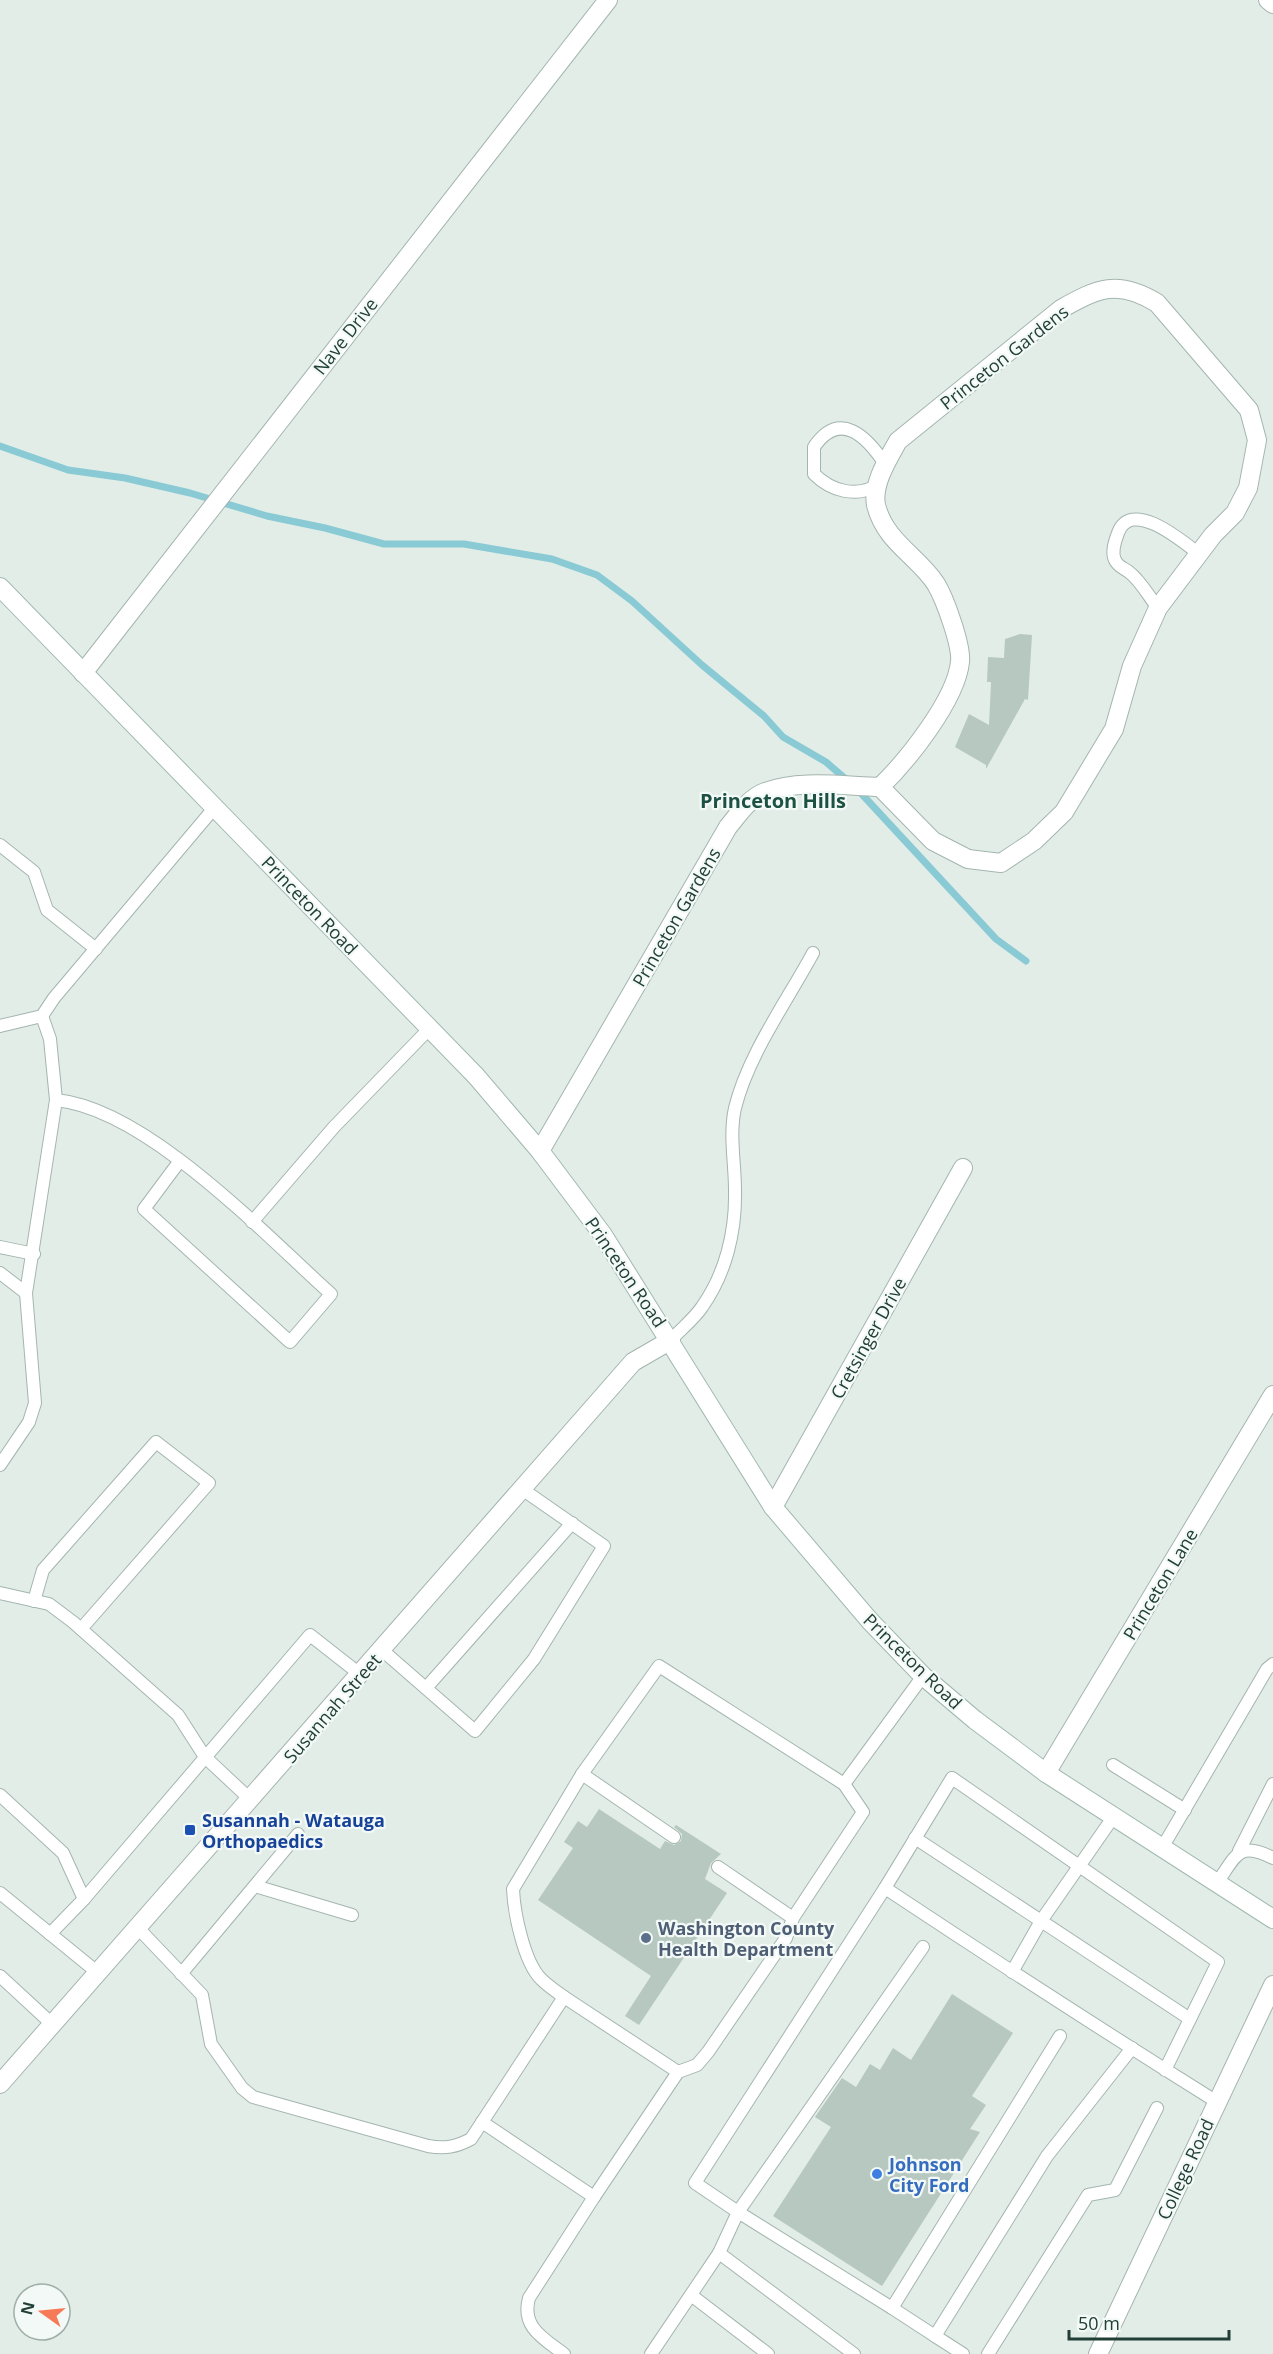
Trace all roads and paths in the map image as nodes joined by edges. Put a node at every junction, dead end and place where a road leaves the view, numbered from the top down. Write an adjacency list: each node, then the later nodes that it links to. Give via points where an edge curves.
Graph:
1 (608, 0): 9 (street, Nave Drive)
2 (1268, 0): 3 (street)
3 (1273, 4)
4 (885, 464): 5 (street, Princeton Gardens); 5 (lane, via 854,430 826,433 814,447 814,474 828,485 849,492); 6 (street, Princeton Gardens, via 898,441 1061,309 1090,293 1113,289 1137,291 1157,303 1249,410 1257,440 1248,488 1235,513)
5 (878, 485): 10 (street, Princeton Gardens, via 876,503 882,522 935,584 961,661 952,692 898,769)
6 (1199, 554): 8 (street, Princeton Gardens); 8 (lane, via 1150,522 1139,518 1122,524 1113,553 1115,561 1136,578)
7 (0, 587): 9 (street, Princeton Road)
8 (1158, 608): 10 (street, Princeton Gardens, via 1132,666 1114,729 1064,812 1034,841 1001,863 968,859 933,841)
9 (83, 673): 11 (street, Princeton Road)
10 (880, 787): 19 (street, Princeton Gardens, via 814,784 764,793 747,805 728,827)
11 (215, 807): 13 (lane); 17 (street, Princeton Road)
12 (0, 845): 13 (lane, via 34,872 47,910)
13 (96, 950): 15 (lane)
14 (813, 953): 27 (lane, via 742,1080 731,1147 735,1190 729,1251 702,1308)
15 (42, 1016): 16 (lane); 18 (lane, via 50,1039)
16 (0, 1026)
17 (430, 1029): 19 (street, Princeton Road); 22 (lane, via 334,1127)
18 (56, 1100): 20 (lane, via 110,1118 169,1150); 24 (lane)
19 (540, 1151): 27 (street, Princeton Road, via 603,1235)
20 (179, 1162): 22 (lane); 22 (lane, via 144,1209 290,1342 331,1294)
21 (963, 1168): 31 (street, Cretsinger Drive)
22 (252, 1222)
23 (0, 1247): 24 (lane)
24 (34, 1254): 26 (lane)
25 (0, 1273): 26 (lane)
26 (26, 1293): 29 (lane, via 35,1403 29,1422)
27 (671, 1340): 30 (street, Susannah Street, via 633,1362); 31 (street, Princeton Road)
28 (1273, 1395): 43 (street, Princeton Lane)
29 (0, 1465)
30 (522, 1489): 32 (lane); 36 (street, Susannah Street)
31 (773, 1507): 39 (street, Princeton Road, via 870,1621)
32 (572, 1523): 40 (lane); 40 (lane, via 604,1545 534,1659 475,1731)
33 (0, 1593): 34 (lane)
34 (34, 1601): 35 (lane, via 49,1604); 35 (lane, via 43,1570 156,1442 209,1484)
35 (81, 1629): 41 (lane, via 178,1715)
36 (382, 1650): 38 (street, Susannah Street); 40 (lane)
37 (1273, 1664): 49 (lane)
38 (361, 1675): 41 (lane, via 310,1635); 48 (street, Susannah Street)
39 (923, 1676): 43 (street, Princeton Road); 45 (lane)
40 (426, 1688)
41 (205, 1757): 48 (lane); 63 (lane)
42 (1113, 1765): 49 (lane)
43 (1046, 1773): 50 (street, Princeton Road)
44 (582, 1774): 45 (lane, via 659,1666); 52 (lane); 76 (lane, via 513,1888 513,1905 530,1964 541,1979)
45 (844, 1784): 65 (lane, via 862,1812)
46 (1273, 1784): 55 (lane)
47 (0, 1795): 63 (lane, via 63,1853)
48 (251, 1800): 68 (street, Susannah Street)
49 (1185, 1810): 54 (lane)
50 (1114, 1816): 54 (street, Princeton Road); 57 (lane)
51 (298, 1834): 60 (lane)
52 (674, 1837)
53 (915, 1838): 57 (lane, via 952,1778); 61 (lane); 67 (lane)
54 (1162, 1848): 59 (street, Princeton Road)
55 (1239, 1851): 56 (lane, via 1249,1848); 59 (lane)
56 (1273, 1858)
57 (1078, 1865): 67 (lane); 77 (lane, via 1218,1962)
58 (718, 1867): 65 (lane)
59 (1217, 1883): 66 (street, Princeton Road)
60 (255, 1886): 64 (lane); 73 (lane)
61 (885, 1888): 72 (lane); 88 (lane, via 695,2183)
62 (0, 1893): 69 (lane)
63 (84, 1899): 69 (lane)
64 (352, 1915)
65 (793, 1918): 82 (lane, via 786,1938 708,2052 697,2065)
66 (1273, 1919)
67 (1041, 1921): 72 (lane); 77 (lane)
68 (137, 1927): 71 (street, Susannah Street); 73 (lane)
69 (50, 1934): 71 (lane)
70 (923, 1947): 88 (lane)
71 (97, 1972): 78 (street, Susannah Street)
72 (1011, 1972): 80 (lane)
73 (181, 1974): 86 (lane, via 202,1995 211,2044 242,2088 253,2097 444,2149 471,2139)
74 (0, 1976): 78 (lane)
75 (1273, 1985): 84 (street, College Road)
76 (564, 1997): 82 (lane); 86 (lane)
77 (1190, 2019): 81 (lane)
78 (52, 2024): 83 (street, Susannah Street)
79 (1060, 2036): 91 (lane)
80 (1132, 2048): 81 (lane); 92 (lane, via 1047,2156)
81 (1165, 2070): 84 (lane)
82 (678, 2072): 87 (lane)
83 (0, 2084)
84 (1216, 2103): 99 (street, College Road)
85 (1157, 2108): 98 (lane, via 1115,2190 1088,2195)
86 (482, 2122): 87 (lane)
87 (594, 2197): 93 (lane, via 526,2307 531,2328)
88 (738, 2212): 89 (lane); 91 (lane)
89 (719, 2253): 90 (lane); 96 (lane)
90 (691, 2295): 94 (lane); 95 (lane)
91 (892, 2308): 92 (lane)
92 (934, 2336): 97 (lane)
93 (564, 2354)
94 (651, 2354)
95 (768, 2354)
96 (854, 2354)
97 (963, 2354)
98 (988, 2354)
99 (1098, 2354)

